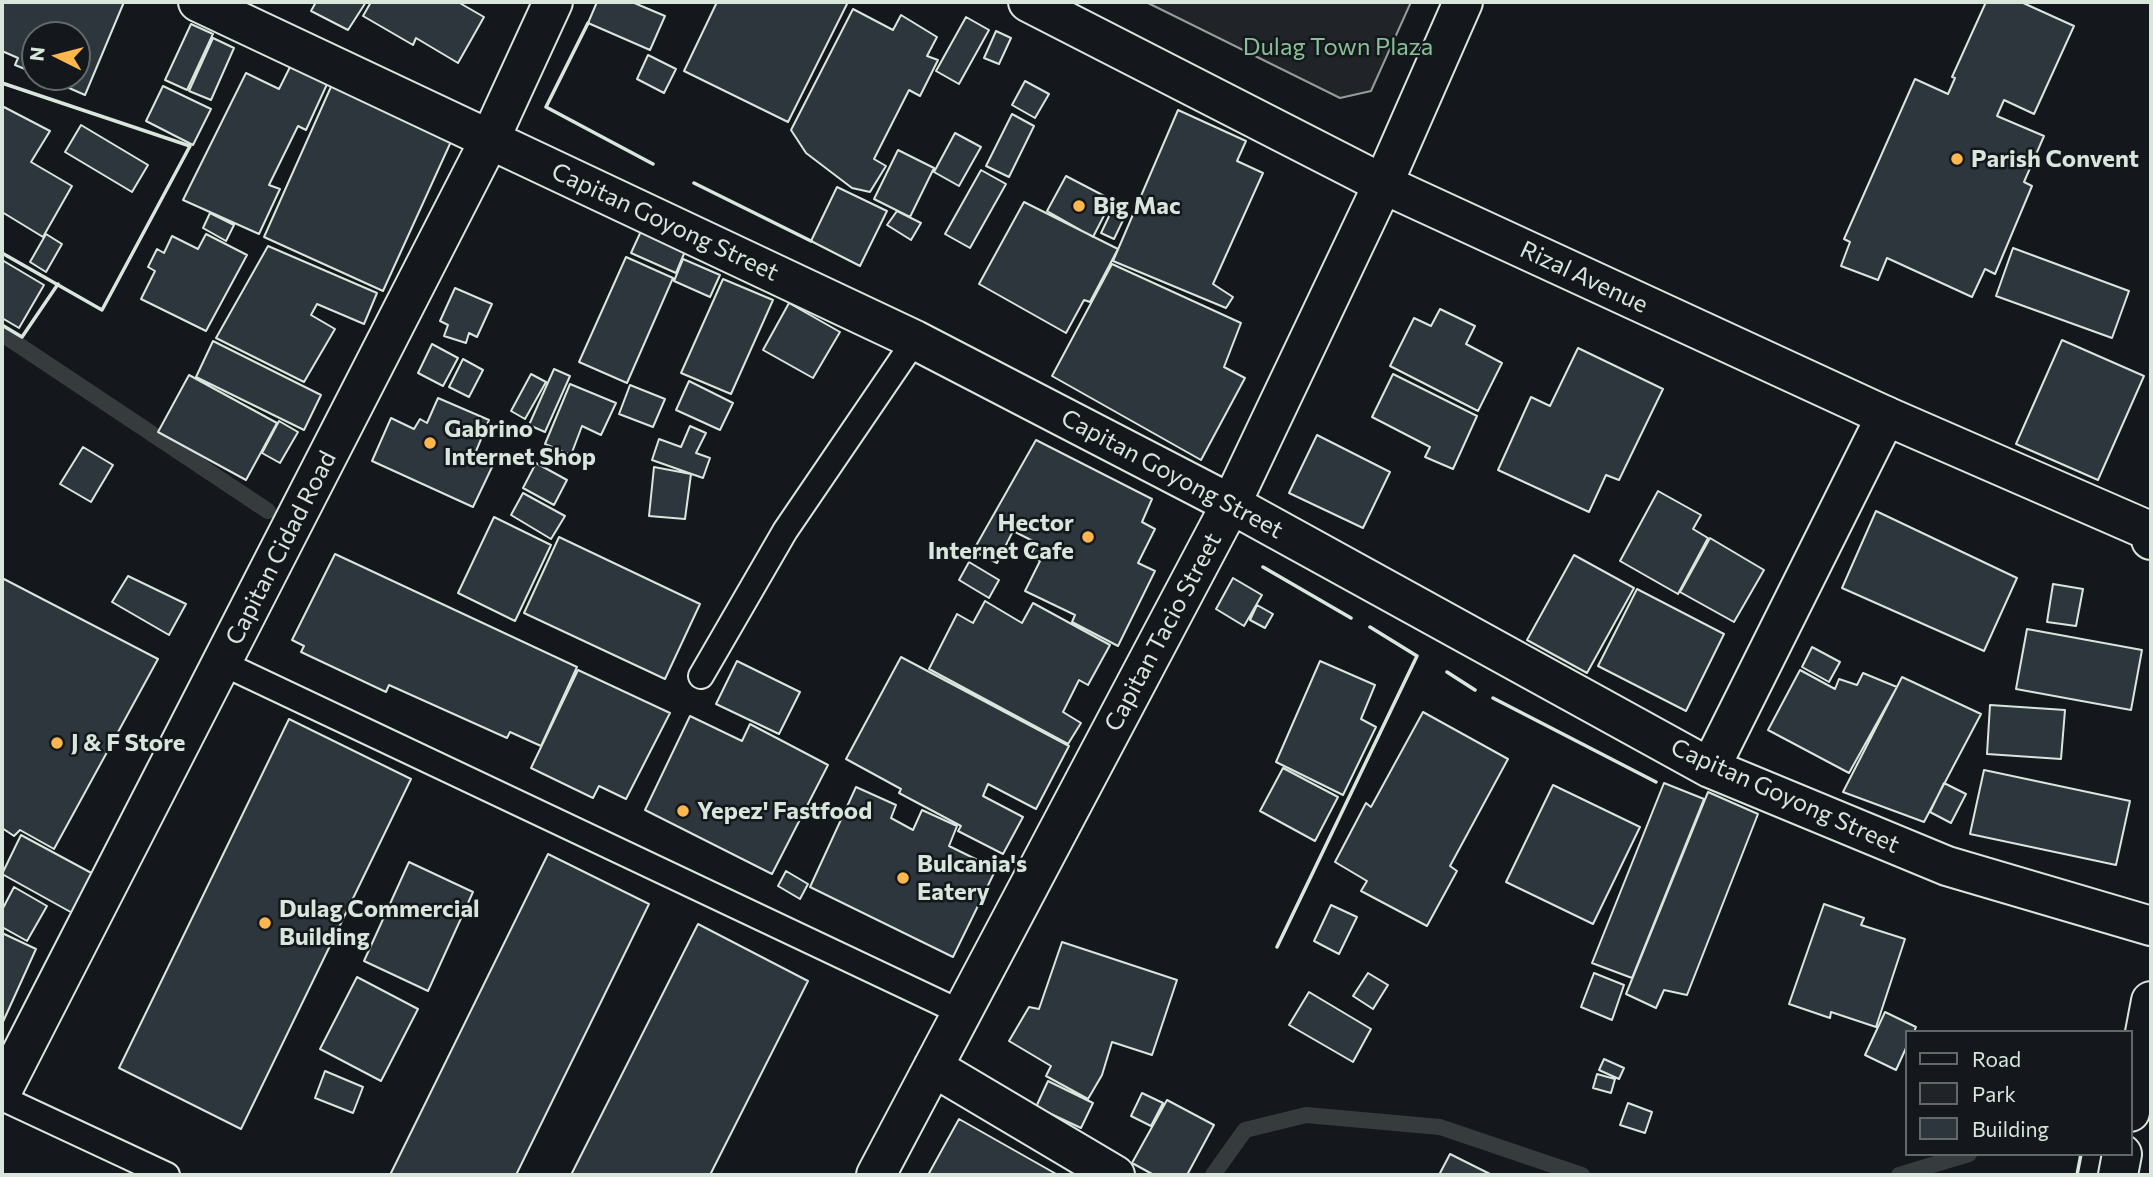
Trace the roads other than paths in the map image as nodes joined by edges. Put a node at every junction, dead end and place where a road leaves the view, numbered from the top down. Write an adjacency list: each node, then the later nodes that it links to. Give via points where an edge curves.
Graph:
1 (198, 2): 5 (street, Capitan Goyong Street)
2 (553, 2): 5 (street, Capitan Cidad Road)
3 (1028, 2): 6 (street, Rizal Avenue)
4 (1464, 2): 6 (street, Capitan Tacio Street)
5 (490, 139): 7 (street, Capitan Goyong Street); 11 (street, Capitan Cidad Road)
6 (1383, 184): 8 (street, Rizal Avenue); 9 (street, Capitan Tacio Street)
7 (915, 340): 9 (street, Capitan Goyong Street); 12 (lane, via 786,531)
8 (1886, 416): 10 (street, Rizal Avenue); 13 (street)
9 (1231, 504): 13 (street, Capitan Goyong Street); 16 (street, Capitan Tacio Street)
10 (2151, 527)
11 (222, 663): 16 (lane); 18 (street, Capitan Cidad Road)
12 (701, 676)
13 (1710, 768): 14 (street, Capitan Goyong Street, via 1947,866)
14 (2151, 926)
15 (2151, 1001): 20 (street)
16 (962, 1013): 17 (street, Capitan Tacio Street)
17 (933, 1067): 22 (street); 24 (street, Capitan Tacio Street)
18 (2, 1091)
19 (2, 1098): 23 (lane)
20 (2132, 1101)
21 (2122, 1156): 25 (street)
22 (1091, 1169)
23 (167, 1175)
24 (876, 1175)
25 (2118, 1175)

